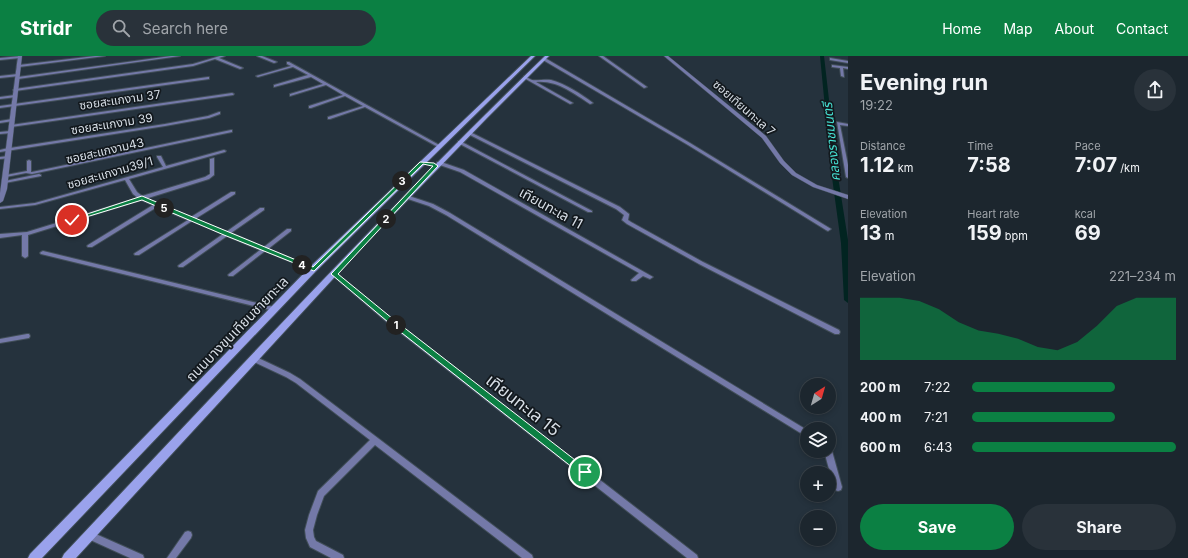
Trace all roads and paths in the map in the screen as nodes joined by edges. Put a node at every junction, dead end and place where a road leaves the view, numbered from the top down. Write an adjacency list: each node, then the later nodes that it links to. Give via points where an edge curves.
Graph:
1 (20, 56): 12 (street); 17 (street)
2 (104, 56): 17 (street)
3 (178, 56): 23 (street)
4 (211, 56): 10 (street)
5 (223, 56): 10 (street)
6 (259, 56): 14 (street)
7 (533, 56): 61 (main road, ถนนบางขุนเทียนชายทะเล)
8 (601, 56): 33 (street)
9 (666, 56): 87 (street, ซอยเทียนทะเล 7, via 764,137 787,168 815,186)
10 (216, 58): 21 (street); 34 (street, via 191,65)
11 (545, 58): 29 (main road); 95 (street)
12 (0, 59)
13 (831, 59): 15 (street)
14 (275, 62)
15 (848, 62)
16 (288, 63): 18 (street)
17 (19, 66): 23 (street)
18 (293, 66): 24 (street); 25 (street)
19 (833, 66): 20 (street)
20 (841, 67): 22 (street); 26 (street)
21 (241, 68)
22 (848, 68)
23 (18, 76): 27 (street); 34 (street)
24 (258, 76)
25 (310, 76): 31 (street); 32 (street)
26 (843, 76)
27 (0, 77)
28 (208, 78): 42 (street)
29 (525, 78): 30 (street); 54 (main road)
30 (534, 81): 40 (street); 41 (street, via 554,81)
31 (326, 84): 36 (street); 37 (street)
32 (275, 86)
33 (645, 87)
34 (15, 90): 38 (street)
35 (232, 94): 51 (street, ซอยสะแกงาม 37, via 181,99)
36 (291, 95)
37 (345, 95): 43 (street); 45 (street)
38 (15, 96): 39 (street); 42 (street)
39 (0, 98)
40 (571, 103)
41 (591, 103)
42 (14, 105): 44 (street); 48 (street)
43 (365, 106): 47 (street); 61 (street)
44 (0, 107)
45 (310, 107)
46 (219, 113): 63 (street, ซอยสะแกงาม 39, via 209,118)
47 (329, 118)
48 (12, 120): 49 (street); 51 (street)
49 (0, 122)
50 (848, 125): 56 (street, via 838,123)
51 (11, 126): 53 (street)
52 (231, 131): 67 (street)
53 (10, 132): 55 (street); 63 (street)
54 (469, 132): 59 (main road); 113 (street, via 618,208 627,215 625,220 629,223 701,263)
55 (0, 133)
56 (841, 136): 57 (street); 62 (street)
57 (848, 137)
58 (210, 138): 83 (street, ซอยสะแกงาม43, via 64,173)
59 (459, 142): 74 (main road); 93 (street)
60 (123, 145): 67 (street)
61 (439, 146): 68 (main road, ถนนบางขุนเทียนชายทะเล)
62 (843, 149): 64 (street); 77 (street)
63 (8, 150): 65 (street, ซอยสะแกงาม 39); 69 (street)
64 (848, 150)
65 (0, 151)
66 (224, 151): 76 (street, ซอยสะแกงาม39/1)
67 (126, 153): 78 (street)
68 (431, 153): 74 (main road, via 438,156); 75 (main road, ถนนบางขุนเทียนชายทะเล)
69 (8, 157): 71 (street); 80 (street)
70 (159, 157): 76 (street)
71 (0, 158)
72 (212, 159): 88 (street, via 210,177)
73 (29, 161): 78 (street)
74 (440, 162): 75 (main road); 86 (main road); 107 (street, เทียนทะเล 11, via 462,171)
75 (421, 163): 106 (main road, ถนนบางขุนเทียนชายทะเล)
76 (165, 168): 82 (street, ซอยสะแกงาม39/1)
77 (847, 168): 81 (street)
78 (29, 173): 80 (street)
79 (0, 174): 80 (street)
80 (6, 174): 83 (street)
81 (848, 177)
82 (127, 179): 88 (street, via 135,193); 91 (street, ซอยสะแกงาม39/1, via 35,204)
83 (5, 182): 84 (street)
84 (2, 189): 89 (street)
85 (233, 193): 94 (street)
86 (407, 197): 108 (main road); 117 (street, via 448,214)
87 (848, 197)
88 (142, 198): 90 (street); 97 (street)
89 (0, 201)
90 (157, 205): 94 (street); 100 (street)
91 (0, 208)
92 (262, 209): 98 (street)
93 (590, 211)
94 (191, 220): 98 (street); 103 (street)
95 (828, 229)
96 (289, 230): 101 (street)
97 (25, 233): 99 (street); 104 (street)
98 (226, 234): 101 (street); 105 (street)
99 (0, 236)
100 (90, 246)
101 (264, 249): 106 (street); 109 (street)
102 (43, 253): 112 (street)
103 (137, 254)
104 (25, 256)
105 (181, 266)
106 (314, 269): 112 (main road, ถนนบางขุนเทียนชายทะเล)
107 (643, 273): 110 (street, เทียนทะเล 11); 111 (street)
108 (334, 274): 116 (main road); 129 (street, เทียนทะเล 15, via 390,321)
109 (231, 275)
110 (650, 277)
111 (634, 280)
112 (274, 309): 123 (main road, ถนนบางขุนเทียนชายทะเล)
113 (837, 332)
114 (27, 336): 115 (street)
115 (0, 341)
116 (254, 359): 118 (street, via 288,374); 121 (main road)
117 (800, 430)
118 (375, 440): 127 (street, via 321,494 313,515 309,530 313,544); 128 (street)
119 (830, 458): 120 (street)
120 (838, 488)
121 (89, 535): 124 (main road); 125 (street)
122 (188, 535): 126 (street)
123 (34, 558)
124 (68, 558)
125 (140, 558)
126 (171, 558)
127 (340, 558)
128 (529, 558)
129 (694, 558)

